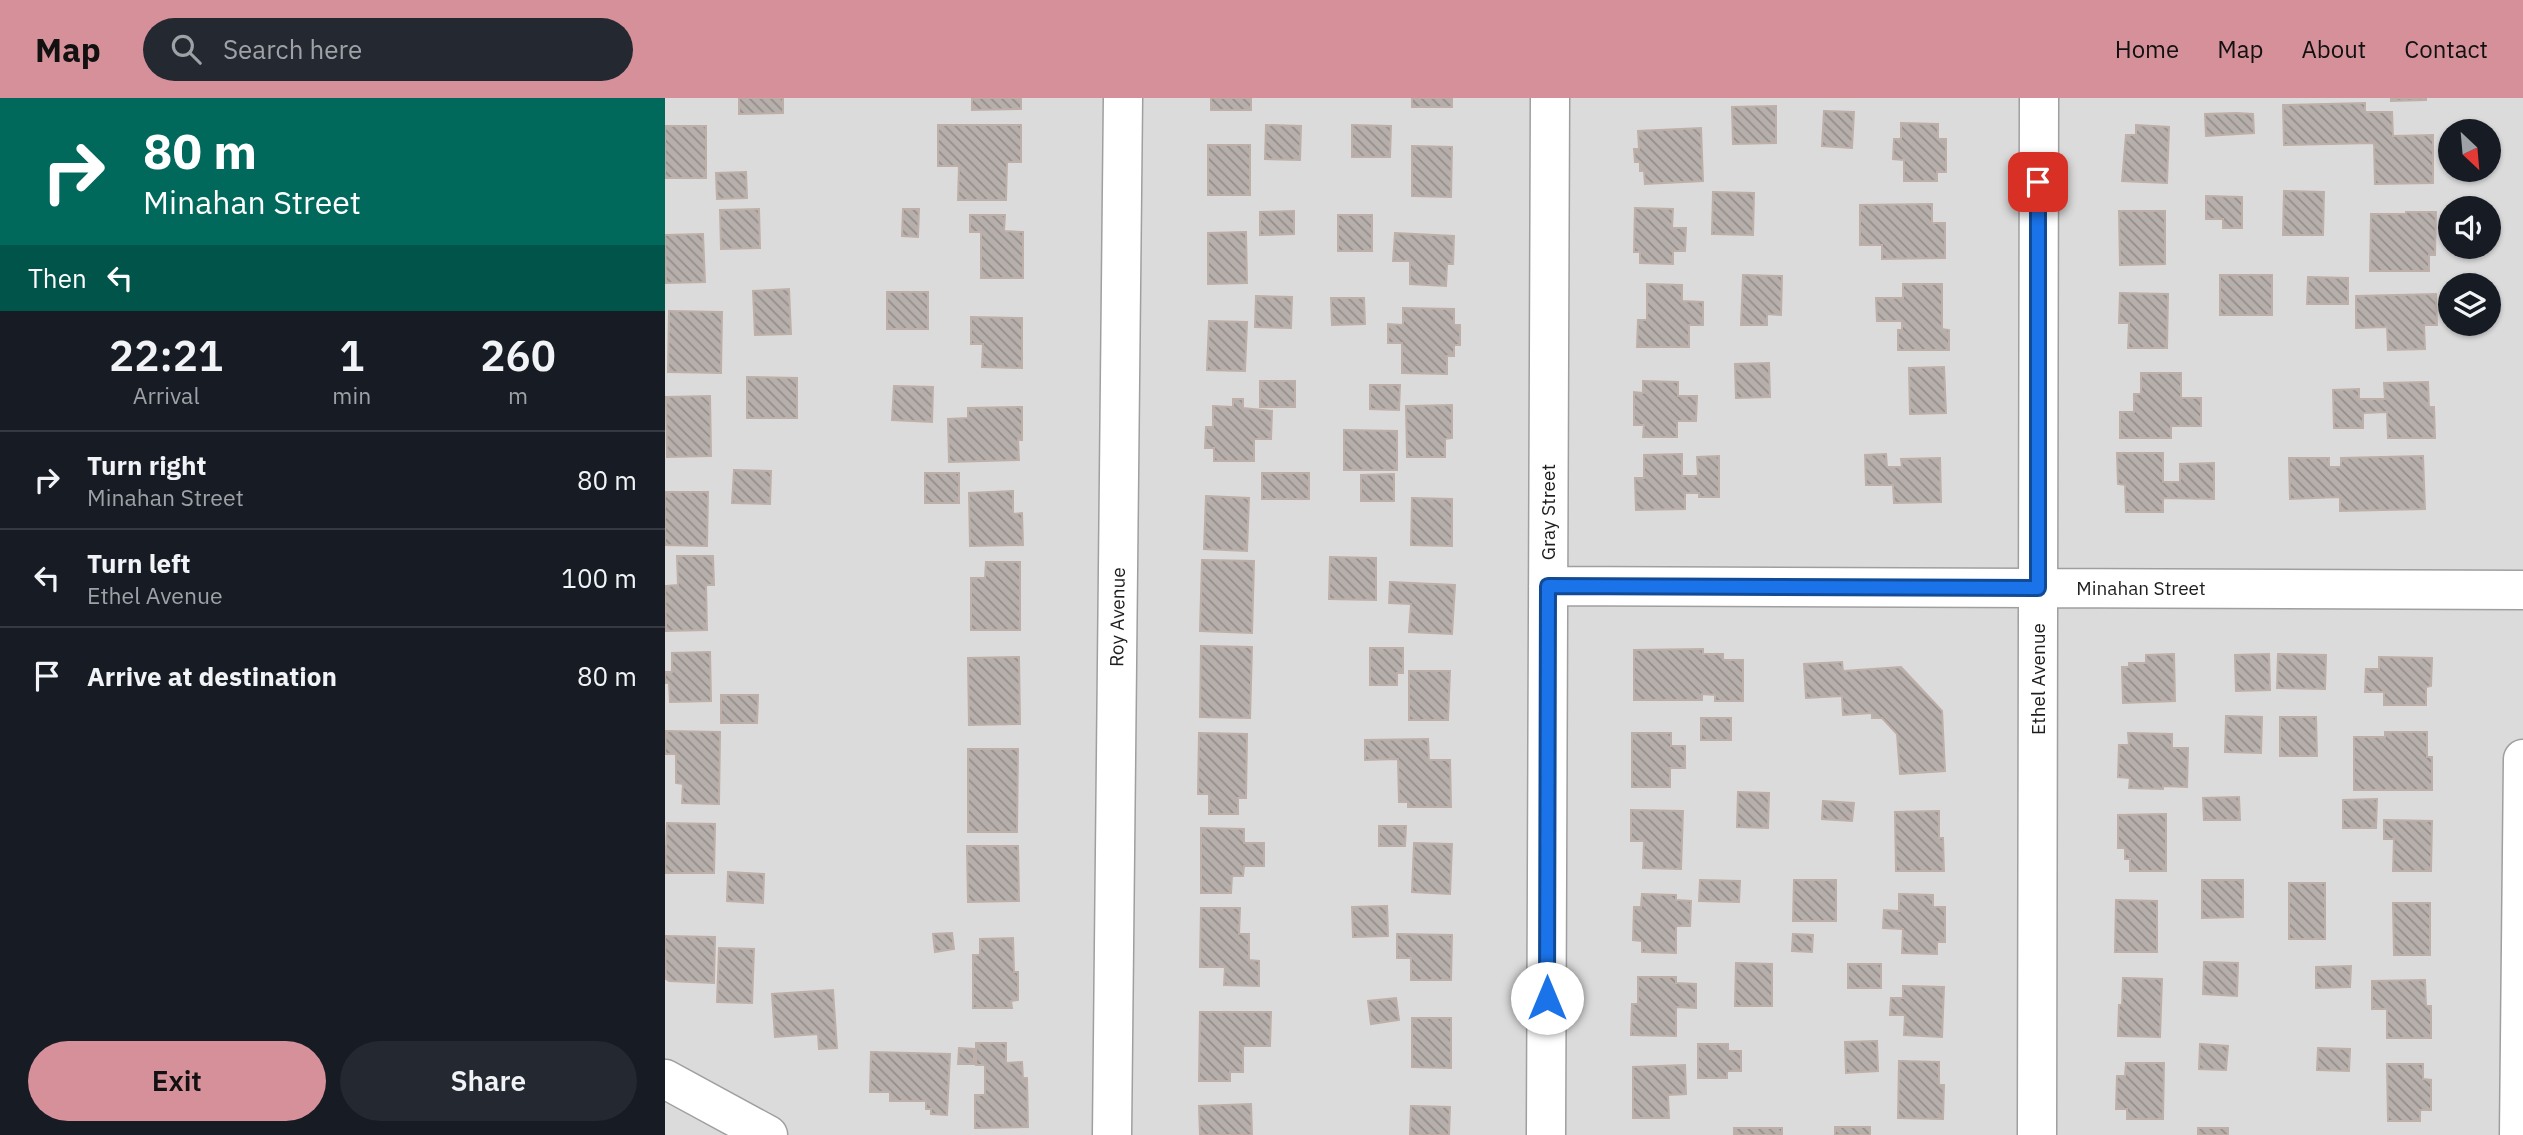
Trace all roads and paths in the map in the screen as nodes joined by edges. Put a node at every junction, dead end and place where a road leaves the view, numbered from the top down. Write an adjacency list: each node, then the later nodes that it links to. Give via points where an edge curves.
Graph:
1 (1123, 98): 10 (street, Roy Avenue)
2 (1550, 98): 4 (street, Gray Street)
3 (2039, 98): 5 (street, Ethel Avenue)
4 (1548, 586): 5 (street, Minahan Street); 11 (street, Gray Street)
5 (2038, 588): 6 (street, Minahan Street); 12 (street, Ethel Avenue)
6 (2523, 590)
7 (2523, 759): 13 (street)
8 (665, 1079): 9 (street)
9 (768, 1135)
10 (1112, 1135)
11 (1546, 1135)
12 (2037, 1135)
13 (2519, 1135)

